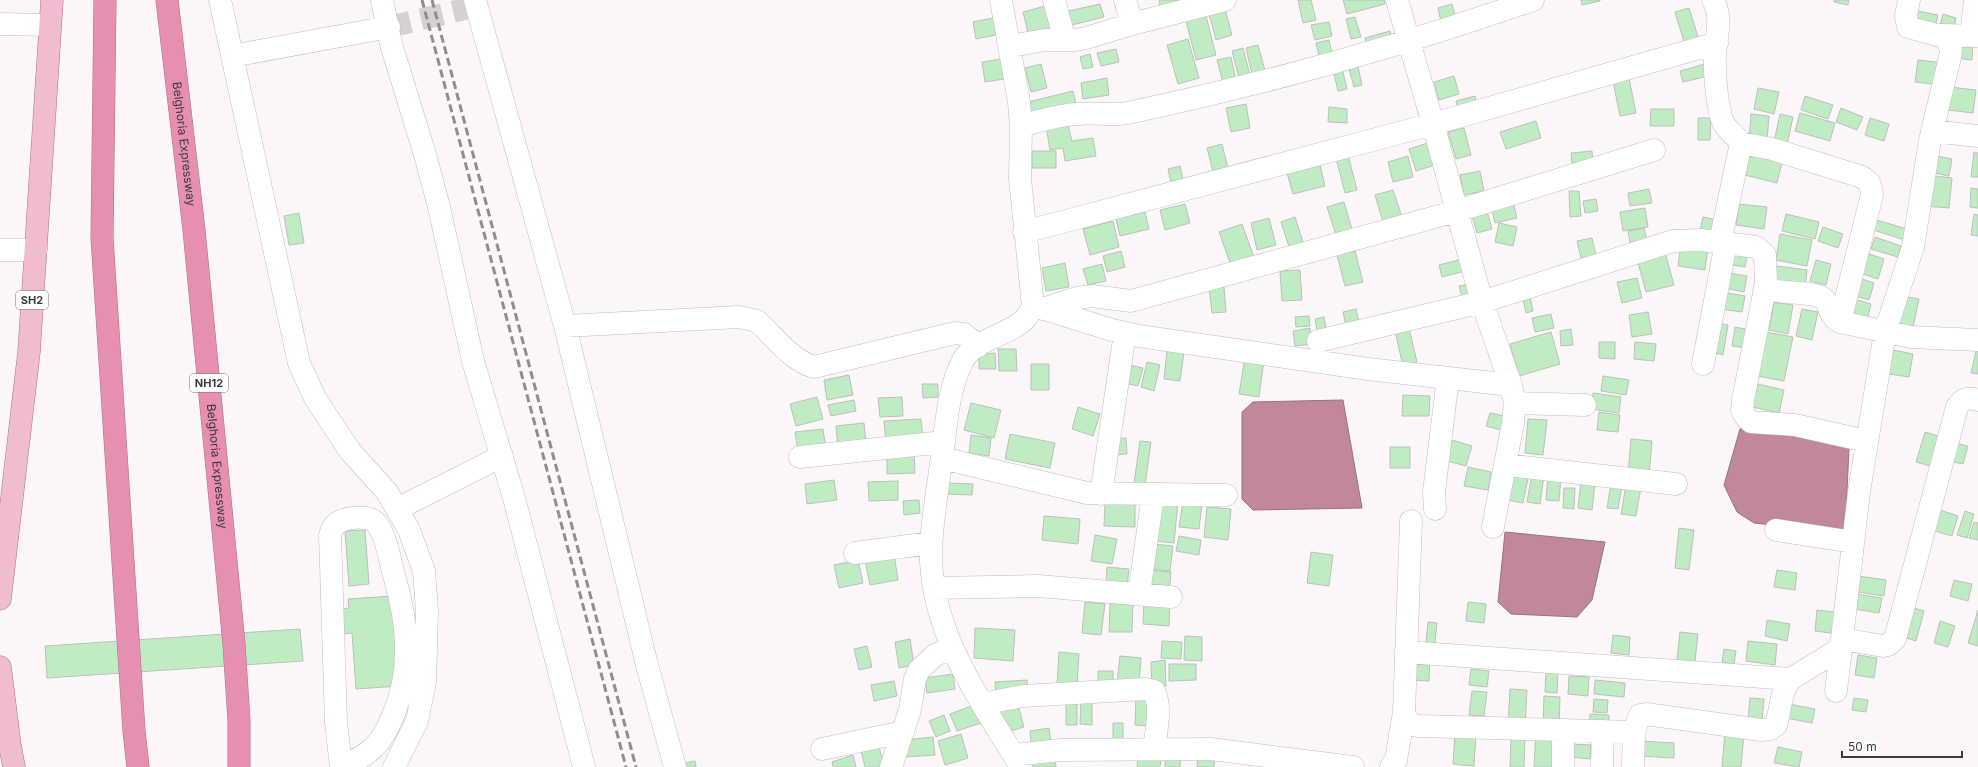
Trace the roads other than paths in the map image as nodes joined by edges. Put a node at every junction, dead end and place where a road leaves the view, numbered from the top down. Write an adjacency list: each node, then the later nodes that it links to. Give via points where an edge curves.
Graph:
1 (52, 0): 18 (main road, SH2)
2 (105, 0): 91 (highway, via 102,238)
3 (167, 0): 92 (highway, Belghoria Expressway / NH12, via 194,230 234,636)
4 (220, 0): 26 (street)
5 (382, 0): 19 (street)
6 (475, 0): 42 (street)
7 (1002, 0): 25 (street)
8 (1054, 0): 22 (street)
9 (1125, 0): 17 (street)
10 (1225, 0): 17 (street)
11 (1397, 0): 23 (street)
12 (1533, 0): 23 (street)
13 (1714, 0): 24 (street, via 1718,14)
14 (1909, 0): 20 (street, via 1906,16 1908,27)
15 (1975, 0): 21 (street)
16 (0, 24): 18 (street)
17 (1132, 24): 22 (street, via 1086,38)
18 (50, 25): 37 (main road, SH2)
19 (389, 27): 26 (street); 55 (street, via 391,44 439,207 473,361)
20 (1940, 36): 21 (street); 29 (street, via 1947,38 1950,57)
21 (1975, 36)
22 (1065, 40): 25 (street, via 1045,40)
23 (1409, 42): 27 (street); 28 (street, via 1255,83 1128,113 1077,114)
24 (1716, 42): 27 (street); 31 (street, via 1715,69 1720,111 1723,123)
25 (1010, 46): 28 (street, via 1020,102)
26 (232, 56): 62 (street, via 299,363 315,398 350,451 387,492)
27 (1433, 124): 33 (street); 34 (street)
28 (1021, 126): 34 (street, via 1019,154)
29 (1932, 131): 30 (street); 43 (street, via 1913,247)
30 (1978, 136)
31 (1741, 143): 35 (street); 41 (street, via 1772,149 1859,176 1867,179 1871,186 1872,195)
32 (1654, 150): 33 (street)
33 (1457, 211): 39 (street); 40 (street, via 1131,302 1092,296)
34 (1024, 232): 40 (street)
35 (1723, 242): 38 (street, via 1762,250 1766,262); 39 (street, via 1687,239 1673,241); 48 (street)
36 (0, 250): 37 (street)
37 (36, 250): 73 (main road, SH2, via 29,352)
38 (1766, 283): 41 (street, via 1770,290 1823,299 1831,315); 53 (street, via 1743,400 1742,410 1746,417 1751,422 1794,425)
39 (1482, 302): 46 (street); 50 (street)
40 (1038, 307): 44 (street); 47 (street, via 1016,326)
41 (1840, 322): 43 (street)
42 (565, 326): 47 (street, via 739,316 757,321 798,359 814,367 955,333 964,334); 96 (street, via 646,666)
43 (1886, 332): 45 (street, via 1935,339); 53 (street)
44 (1126, 334): 49 (street); 59 (street)
45 (1978, 340)
46 (1318, 341)
47 (978, 346): 54 (street, via 964,358 956,376 949,403)
48 (1703, 364)
49 (1448, 378): 50 (street); 63 (street, via 1434,492)
50 (1513, 394): 52 (street); 57 (street)
51 (1978, 400): 74 (street, via 1968,398 1962,400 1957,407 1895,639 1883,646)
52 (1585, 405)
53 (1866, 441): 67 (street)
54 (943, 450): 56 (street); 59 (street, via 1073,490); 68 (street)
55 (502, 456): 62 (street); 95 (street)
56 (800, 457)
57 (1506, 464): 58 (street); 65 (street)
58 (1676, 484)
59 (1101, 494): 60 (street)
60 (1153, 495): 61 (street); 71 (street)
61 (1226, 495)
62 (397, 509): 94 (street, via 409,530 424,571 427,611 425,682 417,720)
63 (1435, 509)
64 (1411, 521): 76 (street)
65 (1493, 527)
66 (1776, 530): 67 (street)
67 (1853, 542): 74 (street)
68 (931, 543): 69 (street); 70 (street)
69 (855, 553)
70 (934, 588): 71 (street, via 1038,586); 75 (street, via 940,618)
71 (1139, 594): 72 (street)
72 (1171, 597)
73 (0, 599)
74 (1842, 643): 78 (street); 79 (street)
75 (952, 648): 80 (street); 84 (street, via 935,656 920,670 915,679 910,710)
76 (1406, 652): 78 (street); 81 (street)
77 (0, 667): 90 (main road)
78 (1791, 680): 85 (street, via 1782,694 1776,725 1770,729 1761,730 1646,714 1640,715)
79 (1836, 690)
80 (982, 704): 87 (street, via 1023,696 1145,689 1154,691 1158,705); 88 (street)
81 (1404, 712): 82 (street, via 1407,721 1413,725); 99 (street, via 1396,760)
82 (1563, 730): 83 (street); 100 (street)
83 (1603, 731): 85 (street); 101 (street)
84 (902, 732): 86 (street); 97 (street)
85 (1634, 732): 102 (street)
86 (822, 749)
87 (1154, 749): 88 (street, via 1061,750); 89 (street, via 1212,749)
88 (1018, 761)
89 (1296, 763): 98 (street)
90 (13, 767)
91 (138, 767)
92 (239, 767)
93 (341, 767): 93 (street, via 336,716 330,535 334,526 352,518 374,522 382,532 401,598 407,662 400,698 384,735 373,748)
94 (394, 767)
95 (584, 767)
96 (674, 767)
97 (891, 767)
98 (1353, 767)
99 (1390, 767)
100 (1563, 767)
101 (1602, 767)
102 (1633, 767)

